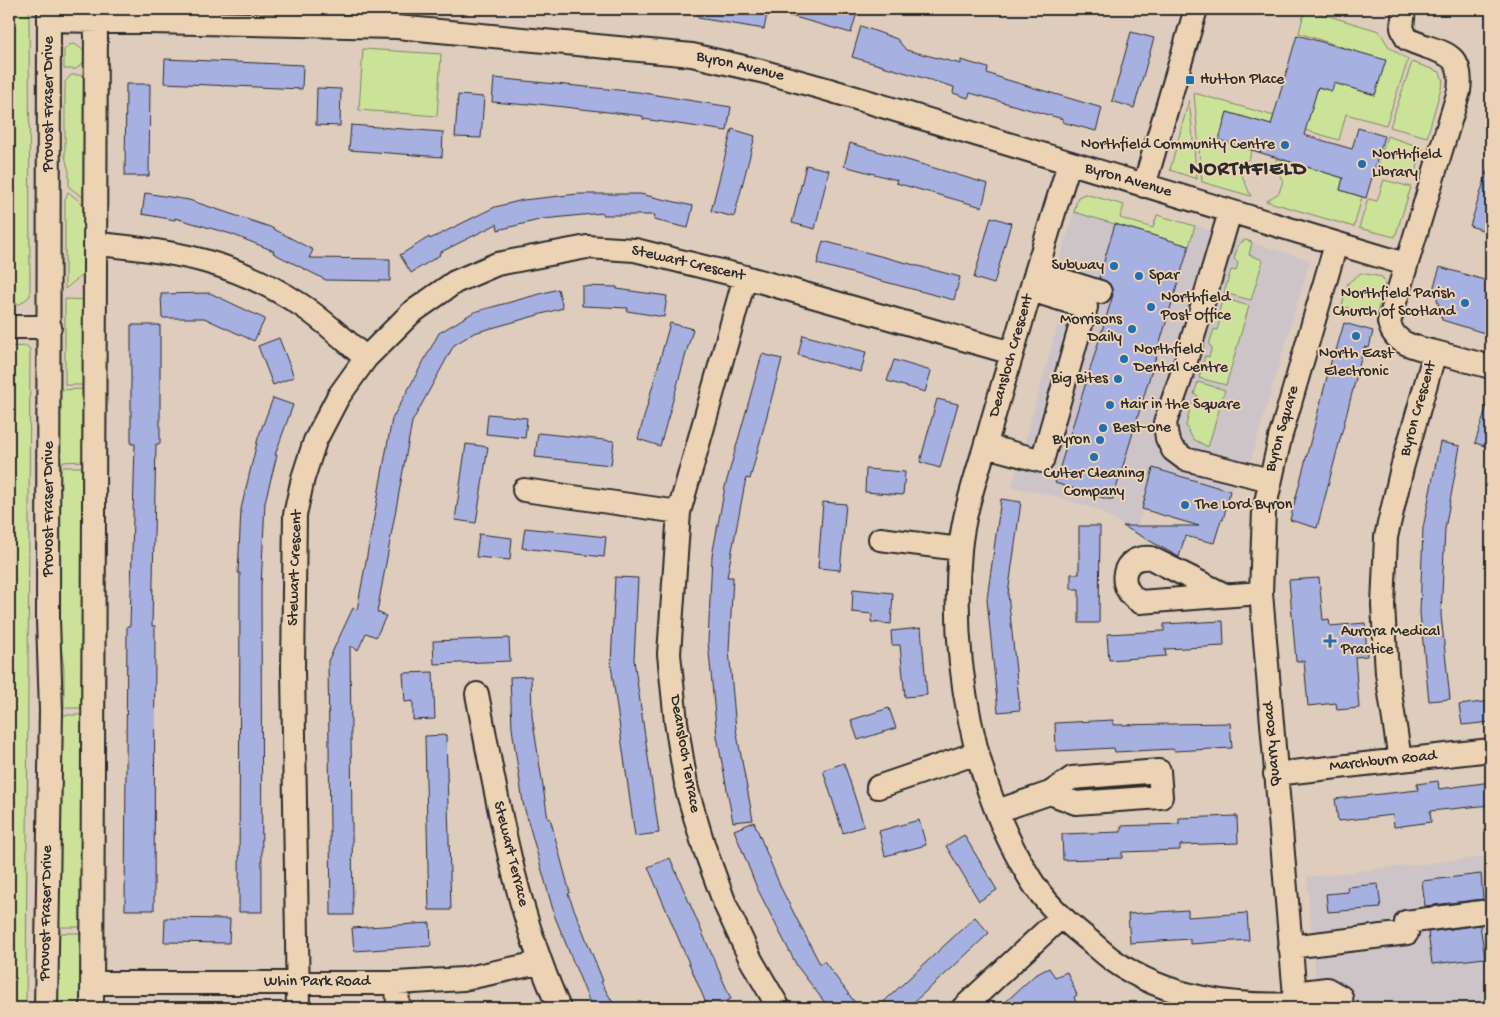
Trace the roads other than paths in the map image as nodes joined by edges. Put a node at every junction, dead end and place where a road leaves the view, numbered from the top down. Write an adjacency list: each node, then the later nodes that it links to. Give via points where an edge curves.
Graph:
1 (1196, 9): 8 (street)
2 (1404, 9): 12 (street, Byron Crescent, via 1402,28 1407,39 1456,61 1461,74 1459,90)
3 (49, 15): 6 (street, Byron Avenue); 17 (street, Provost Fraser Drive)
4 (189, 15): 5 (street, Byron Avenue); 6 (street, Byron Avenue)
5 (398, 18): 7 (street, Byron Avenue, via 692,55 826,89)
6 (96, 20): 10 (street)
7 (1069, 164): 8 (street, Byron Avenue); 14 (street, Deansloch Crescent)
8 (1144, 186): 9 (street, Byron Avenue)
9 (1230, 212): 11 (street, Byron Avenue); 23 (street, Byron Square, via 1182,374 1164,423 1173,450 1185,459)
10 (96, 244): 20 (street, via 176,253 241,272 302,306); 43 (street)
11 (1336, 244): 12 (street, Byron Avenue); 23 (street, Byron Square)
12 (1406, 264): 18 (street, Byron Crescent, via 1388,322 1390,329 1400,341)
13 (745, 277): 19 (street, Stewart Crescent); 20 (street, Stewart Crescent, via 635,250 586,247 522,258 497,264 455,282 411,313); 25 (street, Deansloch Terrace)
14 (1033, 281): 15 (street); 19 (street, Deansloch Crescent); 22 (street, via 1086,307 1063,389 1042,461)
15 (1100, 292)
16 (9, 327): 17 (street)
17 (50, 327): 47 (street, Provost Fraser Drive, via 48,620 51,711)
18 (1435, 352): 21 (street); 33 (street, Byron Crescent, via 1386,537 1383,605 1387,672)
19 (1012, 353): 22 (street, Deansloch Crescent)
20 (366, 358): 42 (street, Stewart Crescent, via 338,397 315,441 296,515 293,640)
21 (1491, 367)
22 (986, 446): 27 (street, Deansloch Crescent, via 973,486)
23 (1270, 480): 28 (street, Quarry Road, via 1264,511)
24 (524, 490): 25 (street)
25 (679, 512): 52 (street, Deansloch Terrace, via 669,654 687,790 725,904 751,960)
26 (880, 539): 27 (street)
27 (960, 549): 32 (street, Deansloch Crescent, via 959,619 964,689)
28 (1261, 593): 29 (street); 34 (street, Quarry Road)
29 (1225, 595)
30 (477, 694): 41 (street, Stewart Terrace, via 501,828)
31 (1491, 750): 33 (street, Marchburn Road)
32 (977, 752): 35 (street); 37 (street, Deansloch Crescent)
33 (1400, 760): 34 (street, Marchburn Road)
34 (1275, 774): 40 (street, Quarry Road)
35 (878, 787)
36 (1050, 793): 37 (street)
37 (996, 811): 39 (street, Deansloch Crescent, via 1032,881)
38 (1482, 912): 40 (street, via 1406,922 1407,933)
39 (1061, 917): 45 (street, Deansloch Crescent, via 1115,962); 53 (street)
40 (1290, 947): 46 (street, Quarry Road)
41 (539, 963): 44 (street, Whin Park Road, via 463,979); 51 (street, Stewart Terrace)
42 (298, 982): 43 (street, Whin Park Road); 44 (street, Whin Park Road); 49 (street, Stewart Crescent)
43 (92, 983): 48 (street)
44 (397, 983): 50 (street)
45 (1168, 999): 46 (street, Deansloch Crescent, via 1261,1005)
46 (1295, 1001): 54 (street, Deansloch Crescent, via 1327,989 1341,997)
47 (46, 1008)
48 (92, 1008)
49 (298, 1008)
50 (398, 1008)
51 (559, 1008)
52 (779, 1008)
53 (963, 1008)
54 (1342, 1008)

